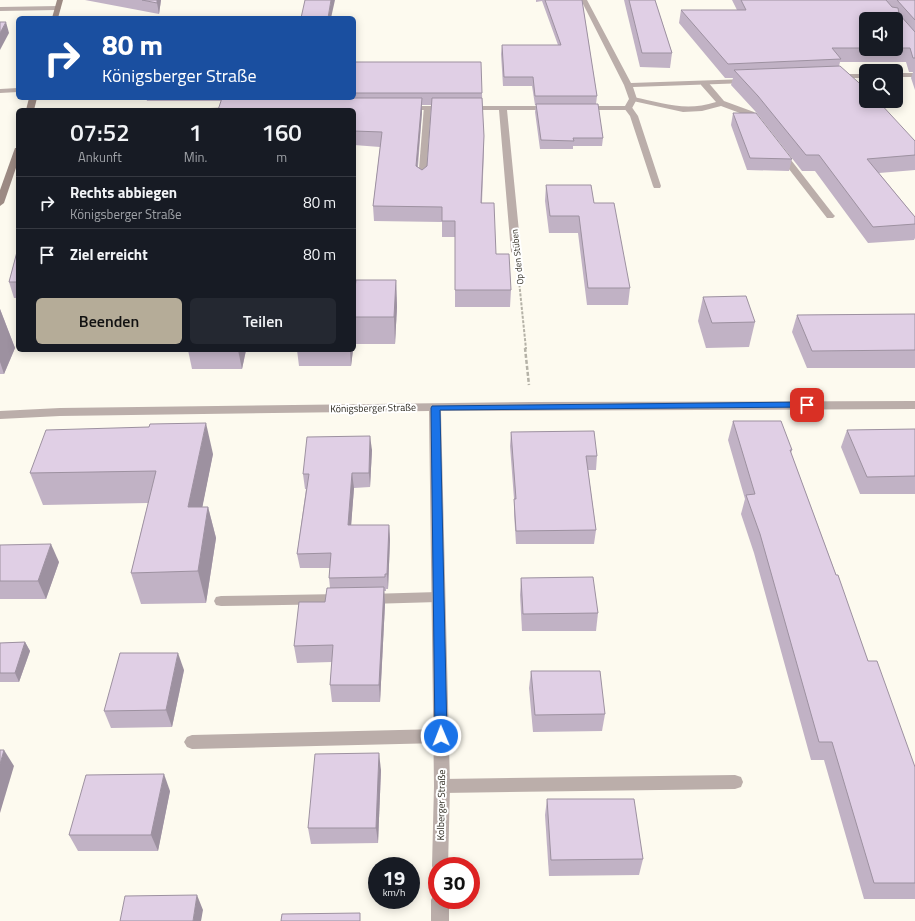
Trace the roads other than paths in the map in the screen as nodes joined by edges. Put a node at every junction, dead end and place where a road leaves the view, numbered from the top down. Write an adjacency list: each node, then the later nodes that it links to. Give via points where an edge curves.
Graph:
1 (60, 0): 4 (street)
2 (584, 0): 13 (street)
3 (0, 8): 4 (street)
4 (58, 8): 5 (street)
5 (56, 16)
6 (903, 75): 7 (street)
7 (915, 75)
8 (839, 76): 9 (street); 10 (street); 14 (street)
9 (859, 76)
10 (823, 77)
11 (752, 81): 12 (street)
12 (704, 83): 13 (street); 18 (street)
13 (628, 85): 17 (street)
14 (850, 86)
15 (16, 90): 16 (street)
16 (0, 91)
17 (633, 99): 18 (street, via 683,110 702,109); 24 (street)
18 (720, 103): 25 (street, via 751,114)
19 (396, 108): 20 (street)
20 (427, 108): 21 (street); 28 (street)
21 (503, 108): 22 (street); 32 (street, Op den Stüben)
22 (561, 108)
23 (576, 108): 24 (street)
24 (628, 108): 29 (street, via 634,116)
25 (765, 132)
26 (774, 144): 31 (street)
27 (16, 156): 30 (street)
28 (422, 181)
29 (657, 186)
30 (0, 203)
31 (830, 216)
32 (516, 252)
33 (915, 404): 34 (street, Königsberger Straße)
34 (435, 408): 35 (street, Königsberger Straße, via 60,412); 36 (street, Kolberger Straße)
35 (0, 415)
36 (438, 598): 37 (street); 38 (street, Kolberger Straße)
37 (221, 601)
38 (441, 736): 39 (street); 41 (street, Kolberger Straße)
39 (192, 742)
40 (735, 782): 41 (street)
41 (442, 786): 42 (street, Kolberger Straße)
42 (440, 857)
43 (440, 909): 44 (street)
44 (440, 921)

